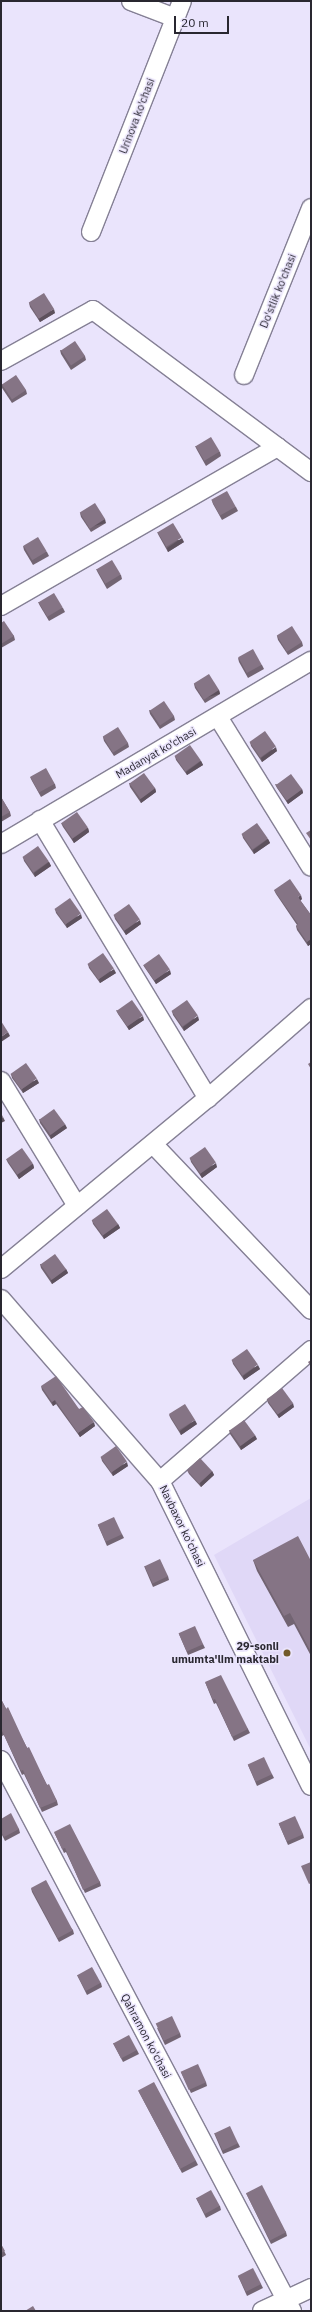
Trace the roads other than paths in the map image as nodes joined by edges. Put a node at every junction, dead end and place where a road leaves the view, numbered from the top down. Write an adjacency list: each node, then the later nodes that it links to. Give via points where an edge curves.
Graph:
1 (131, 1): 3 (street)
2 (182, 1): 3 (street, Urinova ko'chasi)
3 (175, 18): 5 (street, Urinova ko'chasi)
4 (311, 208): 7 (street, Do'stlik ko'chasi)
5 (91, 232)
6 (1, 361): 8 (street, via 93,310)
7 (244, 375)
8 (277, 447): 9 (street); 10 (street)
9 (311, 472)
10 (1, 606)
11 (311, 662): 12 (street, Madanyat ko'chasi)
12 (218, 717): 13 (street, Madanyat ko'chasi); 15 (street)
13 (40, 820): 14 (street, Madanyat ko'chasi); 18 (street)
14 (1, 844)
15 (311, 867)
16 (307, 1019): 18 (street)
17 (1, 1081): 20 (street)
18 (208, 1098): 19 (street)
19 (152, 1144): 20 (street); 23 (street)
20 (77, 1206): 21 (street)
21 (1, 1269)
22 (1, 1299): 25 (street, Navbaxor ko'chasi)
23 (311, 1310)
24 (311, 1350): 25 (street)
25 (160, 1481): 27 (street, Navbaxor ko'chasi)
26 (1, 1760): 29 (street, Qahramon ko'chasi)
27 (311, 1786)
28 (311, 2288): 29 (street)
29 (289, 2306): 30 (street)
30 (262, 2311)

